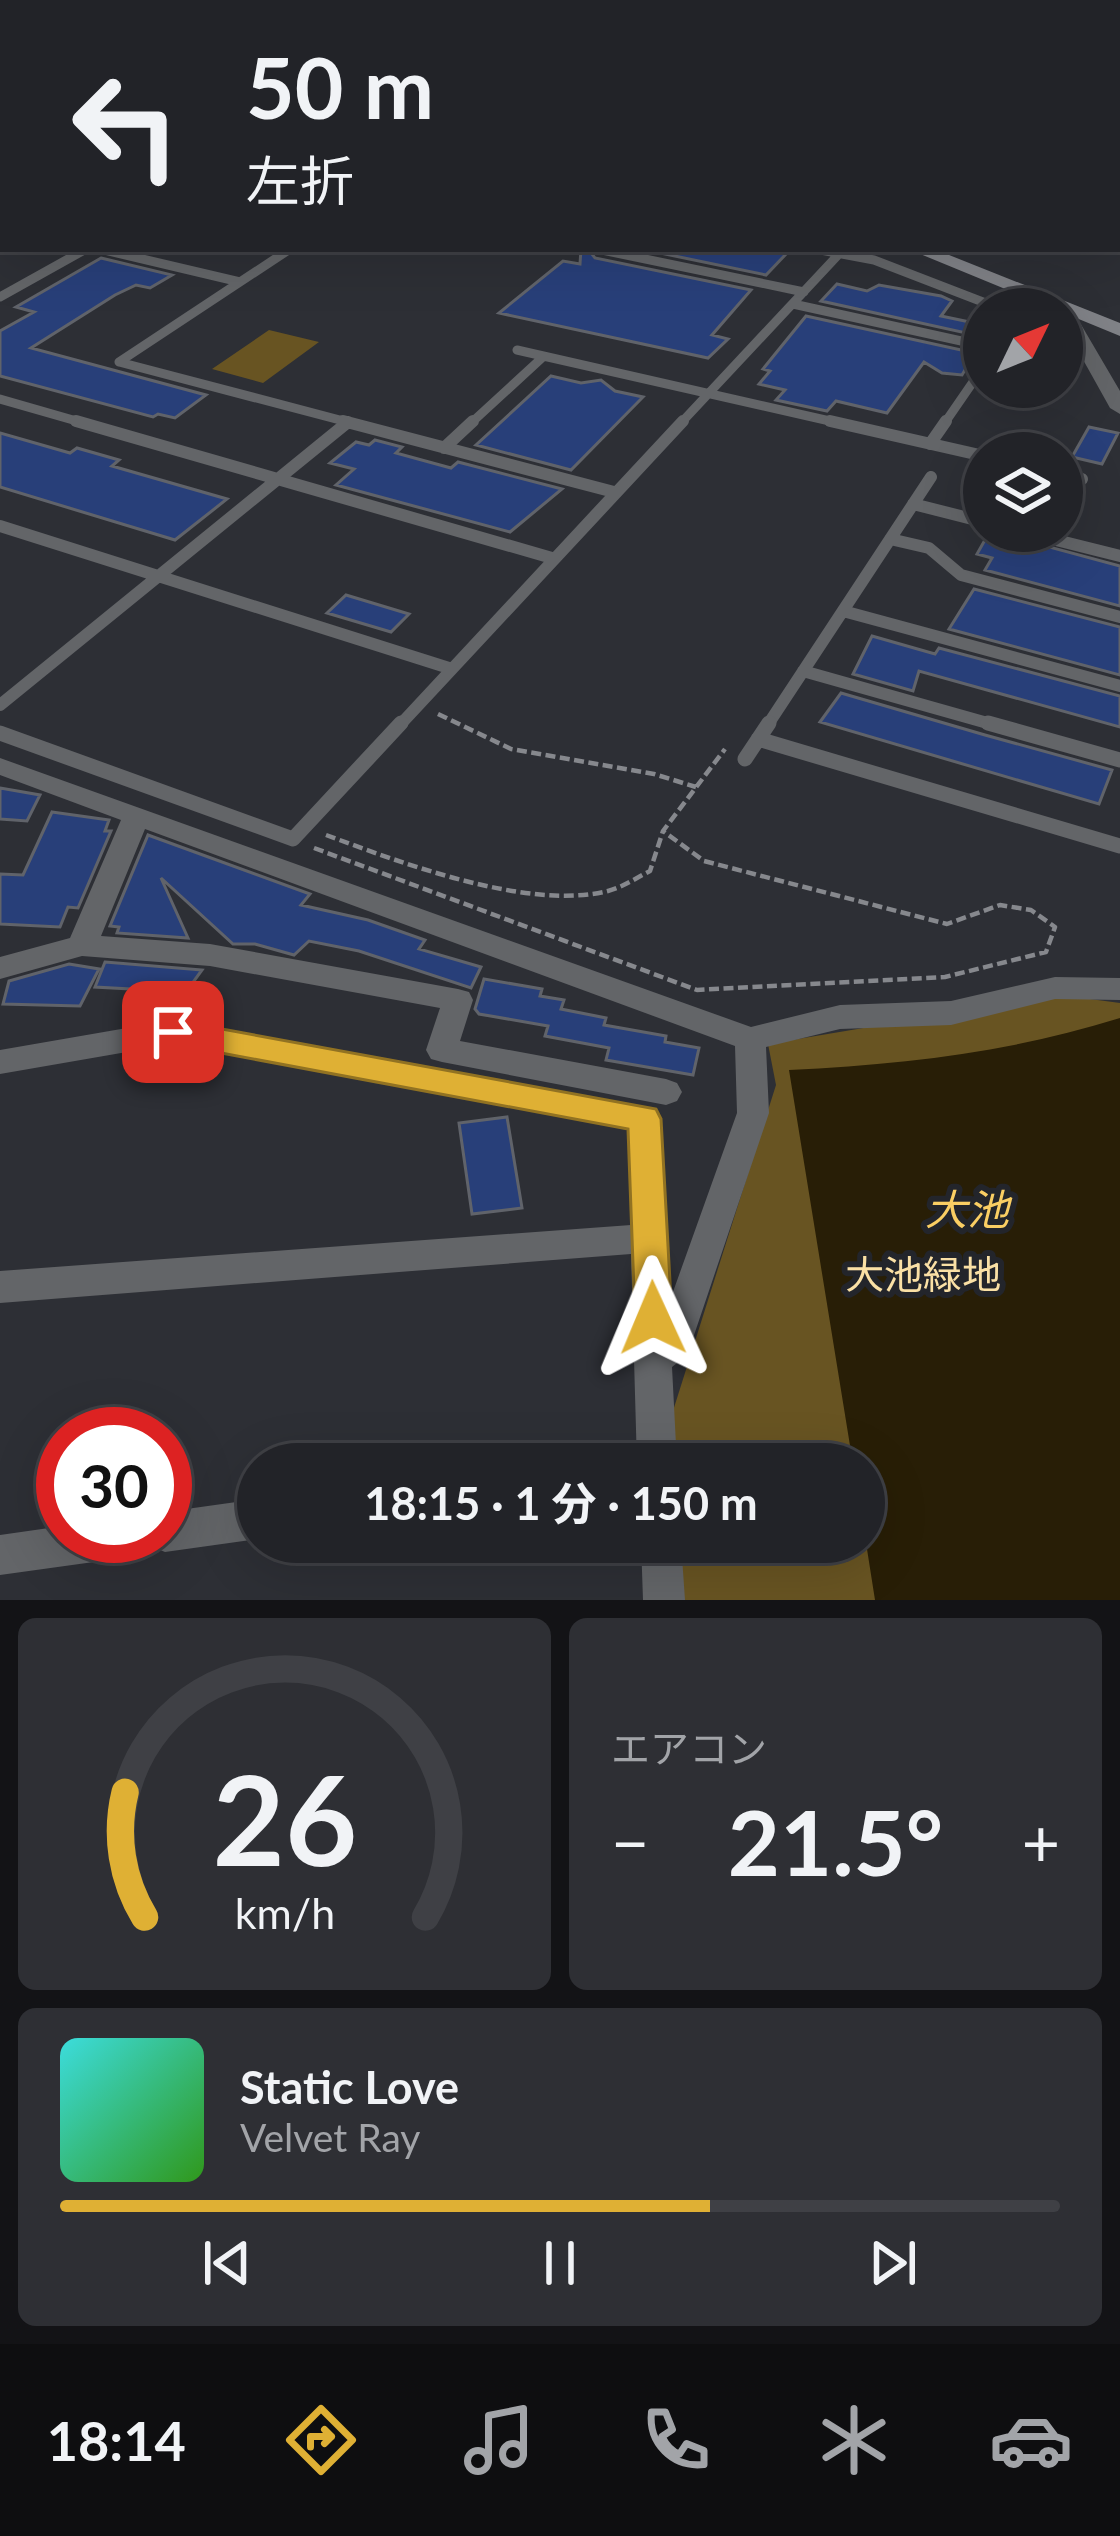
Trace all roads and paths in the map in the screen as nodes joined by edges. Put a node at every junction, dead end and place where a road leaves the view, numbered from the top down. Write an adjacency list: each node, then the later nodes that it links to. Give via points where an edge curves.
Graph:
1 (81, 252): 12 (lane)
2 (113, 252): 8 (lane)
3 (285, 252): 8 (lane)
4 (612, 252): 10 (lane)
5 (829, 252): 7 (lane)
6 (923, 252): 9 (main road)
7 (839, 254): 10 (lane); 11 (lane)
8 (240, 282): 24 (lane, via 119,362)
9 (1013, 288)
10 (804, 292): 13 (lane)
11 (963, 294)
12 (0, 297)
13 (793, 304): 16 (lane); 20 (lane)
14 (1110, 321): 15 (main road)
15 (1120, 330)
16 (963, 341)
17 (1083, 343): 23 (street)
18 (518, 350): 19 (lane)
19 (544, 356): 20 (lane); 26 (lane)
20 (713, 393): 25 (lane); 30 (lane)
21 (963, 396): 25 (lane)
22 (0, 399): 29 (lane)
23 (1120, 408)
24 (348, 422): 26 (lane); 29 (lane)
25 (930, 444): 27 (lane)
26 (444, 448): 30 (lane)
27 (963, 451)
28 (932, 477): 31 (lane)
29 (278, 479): 37 (lane); 38 (lane)
30 (614, 492): 37 (lane)
31 (914, 504): 32 (lane); 34 (lane)
32 (963, 517)
33 (0, 526): 38 (lane)
34 (890, 539): 39 (lane); 40 (lane, via 929,548 961,575)
35 (1083, 547): 36 (lane)
36 (1120, 556)
37 (552, 558): 41 (lane)
38 (159, 576): 41 (lane); 45 (lane)
39 (843, 611): 42 (lane); 43 (lane)
40 (1120, 617)
41 (449, 668): 44 (lane)
42 (803, 671): 48 (lane); 50 (lane)
43 (1120, 686)
44 (417, 703): 52 (path, via 511,749); 54 (lane)
45 (0, 706)
46 (0, 733): 56 (lane)
47 (738, 733): 52 (path)
48 (758, 739): 49 (lane); 57 (lane)
49 (745, 759)
50 (1120, 760)
51 (0, 766): 53 (street)
52 (697, 787): 55 (path)
53 (137, 815): 58 (street); 61 (street)
54 (304, 826): 55 (path, via 375,854 546,894 606,892 650,871); 56 (lane)
55 (664, 831): 56 (path, via 704,861 947,924 1000,905 1030,910 1055,927 1046,952 946,977 697,990)
56 (293, 839)
57 (1120, 846)
58 (82, 945): 59 (street); 63 (street, via 210,955 458,1000 442,1050)
59 (0, 968)
60 (1118, 990): 61 (street, via 1055,988 951,1012 840,1017)
61 (750, 1039): 66 (street, via 753,1113 673,1344)
62 (0, 1062): 64 (street, via 173,1032 644,1119)
63 (666, 1092)
64 (651, 1238): 65 (street); 66 (street)
65 (0, 1287)
66 (654, 1359): 67 (street)
67 (656, 1443)
68 (237, 1522): 69 (street)
69 (192, 1528)
70 (36, 1550): 71 (street)
71 (0, 1555)
72 (662, 1563): 73 (street)
73 (664, 1600)

